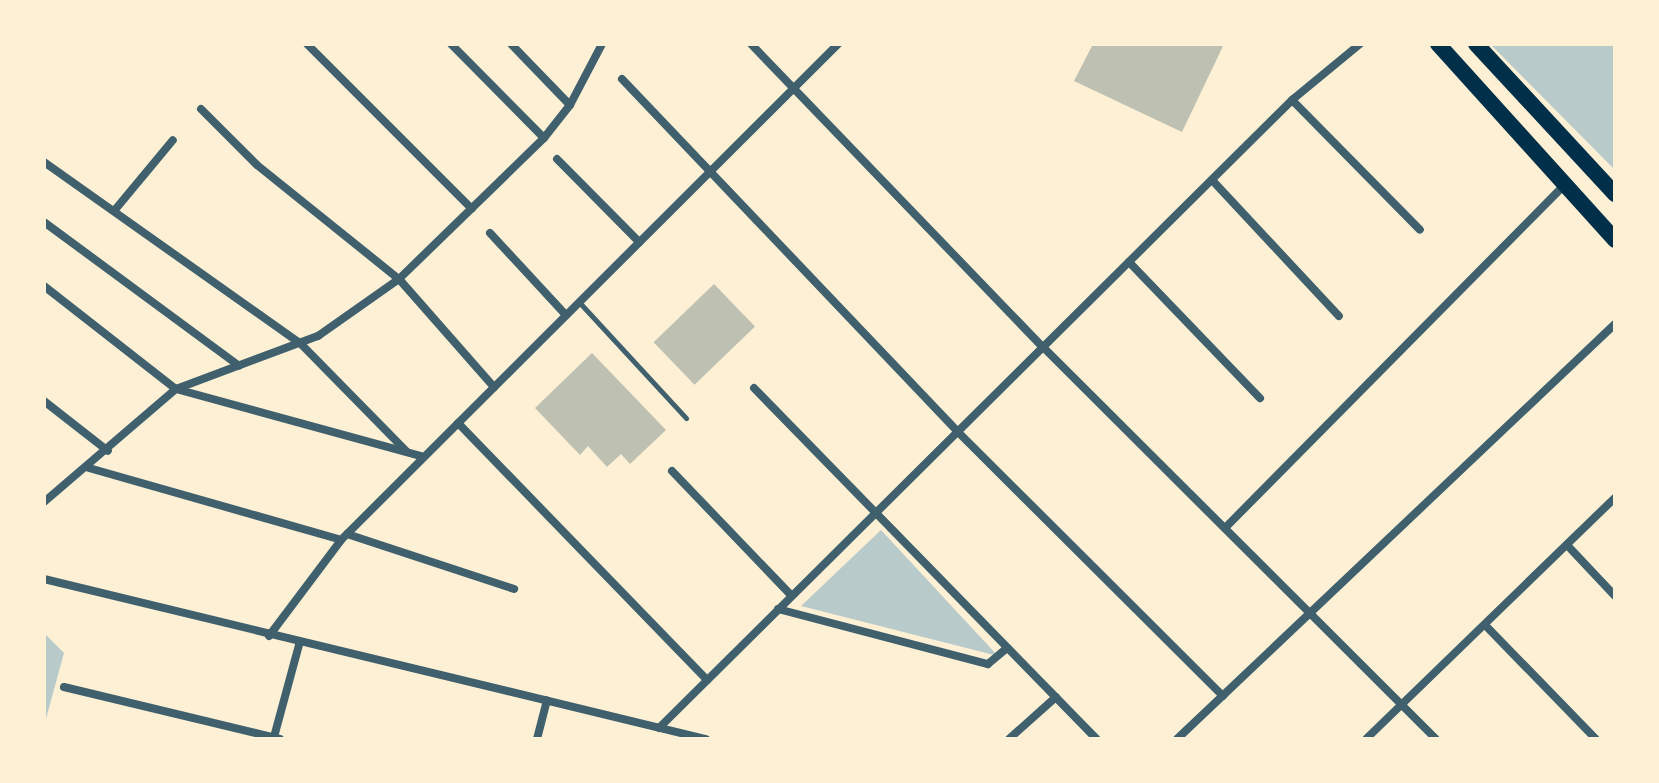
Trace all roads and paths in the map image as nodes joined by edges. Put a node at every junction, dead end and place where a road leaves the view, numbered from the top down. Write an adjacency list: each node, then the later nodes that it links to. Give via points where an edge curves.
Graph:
1 (307, 44): 23 (street)
2 (451, 44): 15 (street)
3 (511, 44): 13 (street)
4 (602, 44): 13 (street)
5 (751, 44): 11 (street)
6 (838, 44): 11 (street)
7 (1360, 44): 12 (street)
8 (1438, 44): 21 (main road)
9 (1476, 44): 22 (main road)
10 (622, 79): 19 (street)
11 (795, 87): 19 (street); 38 (street)
12 (1292, 100): 20 (street); 26 (street)
13 (570, 105): 15 (street)
14 (201, 109): 31 (street, via 257,165)
15 (544, 138): 23 (street)
16 (173, 140): 24 (street)
17 (557, 159): 29 (street)
18 (44, 162): 24 (street)
19 (711, 171): 29 (street); 47 (street)
20 (1212, 180): 30 (street); 35 (street)
21 (1564, 186): 28 (main road); 56 (street)
22 (1615, 194)
23 (472, 209): 31 (street)
24 (114, 211): 37 (street)
25 (44, 222): 39 (street)
26 (1420, 230)
27 (490, 233): 34 (street)
28 (1615, 240)
29 (639, 242): 33 (street)
30 (1129, 262): 38 (street); 43 (street)
31 (399, 279): 37 (street); 40 (street)
32 (44, 286): 42 (street)
33 (579, 302): 34 (street); 45 (lane)
34 (566, 315): 40 (street)
35 (1339, 316)
36 (1615, 324): 64 (street)
37 (301, 344): 39 (street); 49 (street)
38 (1043, 347): 47 (street); 56 (street)
39 (239, 366): 42 (street)
40 (494, 387): 46 (street)
41 (754, 388): 55 (street)
42 (176, 389): 48 (street); 49 (street)
43 (1260, 398)
44 (44, 401): 48 (street)
45 (686, 418)
46 (458, 423): 50 (street); 69 (street)
47 (958, 432): 55 (street); 71 (street)
48 (108, 451): 51 (street)
49 (407, 452): 50 (street)
50 (424, 457): 57 (street)
51 (88, 468): 54 (street); 57 (street)
52 (672, 471): 61 (street)
53 (1615, 498): 58 (street)
54 (44, 502)
55 (876, 512): 61 (street); 68 (street)
56 (1225, 528): 64 (street)
57 (344, 537): 60 (street); 66 (street)
58 (1567, 545): 62 (street); 65 (street)
59 (44, 579): 66 (street)
60 (514, 589)
61 (792, 596): 63 (street)
62 (1615, 596)
63 (778, 609): 68 (street, via 988,664); 69 (street)
64 (1310, 613): 71 (street); 74 (street)
65 (1485, 625): 74 (street); 84 (street)
66 (269, 636): 67 (street)
67 (299, 645): 73 (street); 76 (street)
68 (1007, 648): 72 (street)
69 (707, 680): 75 (street)
70 (64, 687): 76 (street)
71 (1223, 696): 81 (street)
72 (1056, 697): 79 (street); 80 (street)
73 (547, 700): 75 (street); 77 (street)
74 (1399, 702): 82 (street); 83 (street)
75 (659, 728): 78 (street)
76 (277, 738)
77 (537, 739)
78 (706, 739)
79 (1009, 739)
80 (1097, 739)
81 (1177, 739)
82 (1366, 739)
83 (1436, 739)
84 (1596, 739)

